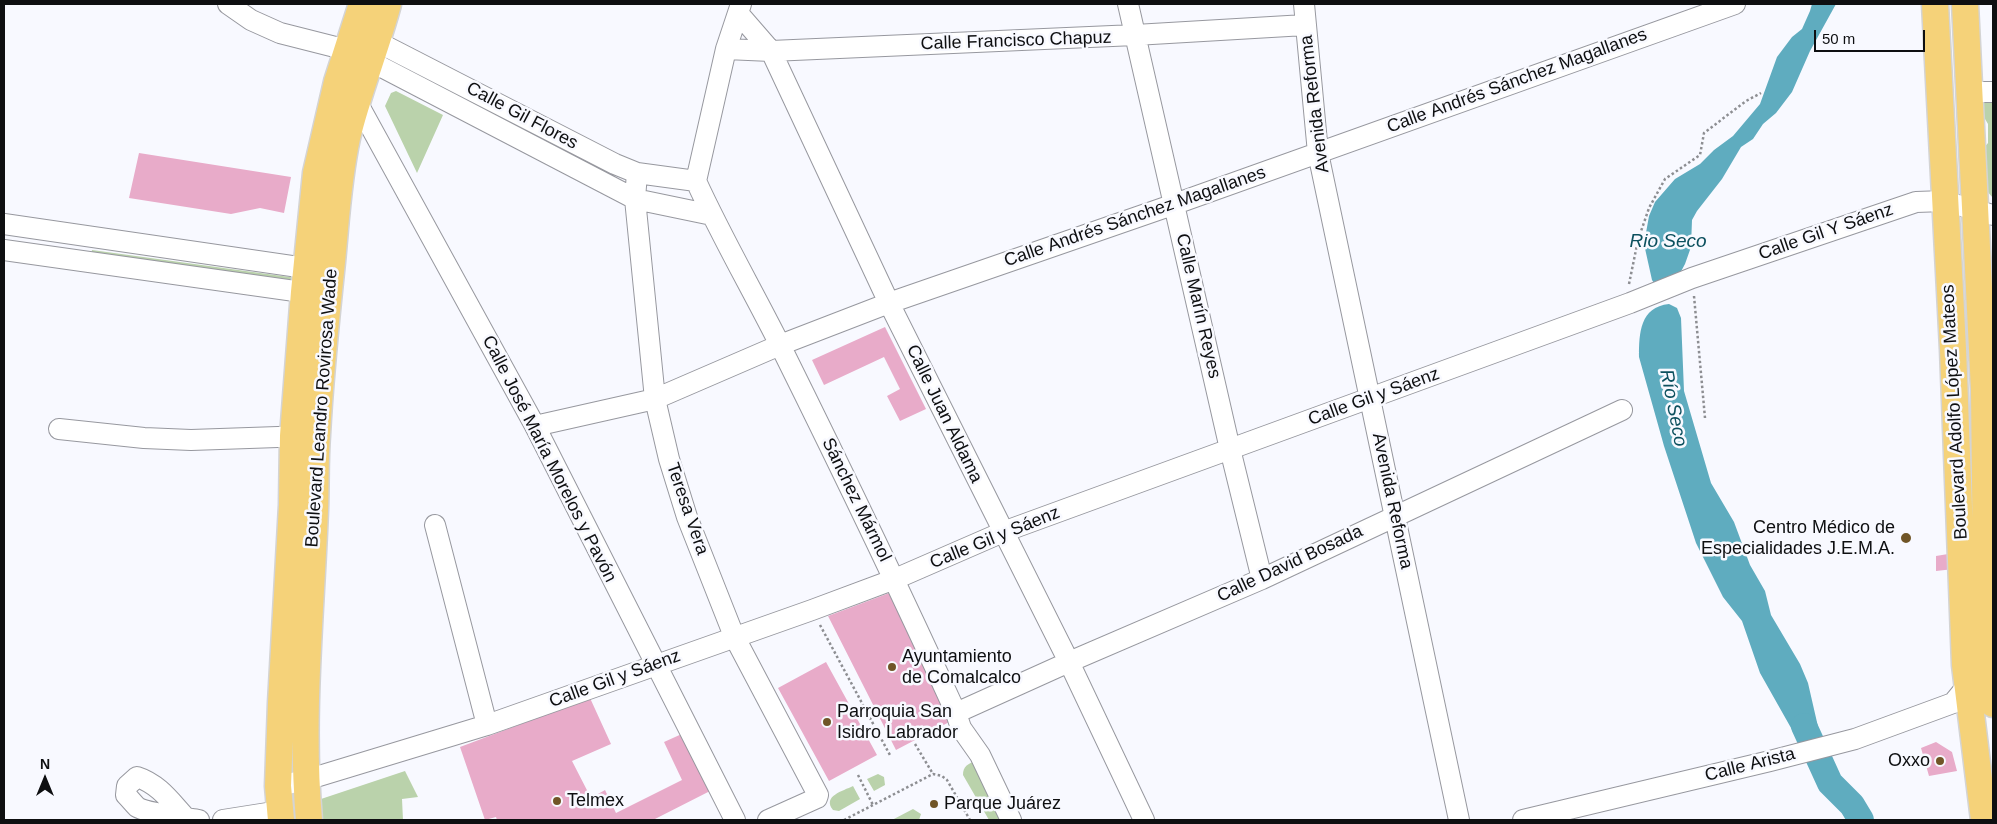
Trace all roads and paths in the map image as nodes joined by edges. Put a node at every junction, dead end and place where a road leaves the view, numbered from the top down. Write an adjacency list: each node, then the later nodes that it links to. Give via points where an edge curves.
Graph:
1 (228, 4): 12 (street, Calle Gil Flores, via 251,20 280,33)
2 (362, 4): 12 (main road, Boulevard Leandro Rovirosa Wade)
3 (388, 4): 14 (main road, Boulevard Leandro Rovirosa Wade)
4 (1128, 4): 11 (street, Calle Marín Reyes)
5 (1304, 4): 10 (street, Avenida Reforma)
6 (1734, 4): 19 (street, Calle Andrés Sánchez Magallanes)
7 (1934, 4): 23 (main road, Boulevard Adolfo López Mateos)
8 (1965, 4): 17 (main road, Boulevard Adolfo López Mateos)
9 (739, 9): 13 (street); 15 (street, Calle Juan Aldama)
10 (1306, 25): 11 (street, Calle Francisco Chapuz); 19 (street, Avenida Reforma)
11 (1135, 36): 15 (street, Calle Francisco Chapuz); 24 (street, Calle Marín Reyes)
12 (350, 41): 14 (street, Calle Gil Flores); 32 (main road, Boulevard Leandro Rovirosa Wade, via 316,173)
13 (726, 49): 15 (street, Calle Francisco Chapuz); 21 (street)
14 (374, 51): 18 (main road, Boulevard Leandro Rovirosa Wade); 20 (street, Calle Gil Flores); 22 (street)
15 (771, 51): 33 (street, Calle Juan Aldama)
16 (1761, 92): 34 (path, via 1704,133 1700,155 1665,179 1638,240)
17 (1981, 92): 25 (main road, Boulevard Adolfo López Mateos)
18 (357, 102): 32 (main road, Boulevard Leandro Rovirosa Wade); 43 (street, Calle José María Morelos y Pavón)
19 (1318, 152): 24 (street, Calle Andrés Sánchez Magallanes); 39 (street, Avenida Reforma)
20 (637, 172): 21 (street, Calle Gil Flores); 22 (street, Teresa Vera)
21 (696, 181): 26 (street, Sánchez Mármol)
22 (634, 199): 26 (street); 38 (street, Teresa Vera)
23 (1944, 201): 25 (street, Calle Gil Y Sáenz); 31 (street, Calle Gil Y Sáenz, via 1916,202); 36 (main road, Boulevard Adolfo López Mateos)
24 (1175, 204): 33 (street, Calle Andrés Sánchez Magallanes); 46 (street, Calle Marín Reyes)
25 (1984, 213): 37 (main road, Boulevard Adolfo López Mateos)
26 (712, 215): 35 (street, Sánchez Mármol)
27 (4, 224): 28 (street)
28 (73, 234): 30 (street); 32 (street)
29 (4, 250): 30 (street)
30 (70, 260): 32 (street)
31 (1686, 280): 34 (street, Calle Gil y Sáenz); 42 (path)
32 (318, 282): 45 (main road, Boulevard Leandro Rovirosa Wade)
33 (889, 303): 35 (street, Calle Andrés Sánchez Magallanes); 49 (street, Calle Juan Aldama)
34 (1627, 304): 39 (street, Calle Gil y Sáenz)
35 (780, 345): 38 (street, Calle Andrés Sánchez Magallanes); 51 (street, Sánchez Mármol)
36 (1952, 349): 37 (street); 41 (main road, Boulevard Adolfo López Mateos)
37 (1988, 376): 41 (street); 50 (main road, Boulevard Adolfo López Mateos)
38 (655, 399): 43 (street, Calle Andrés Sánchez Magallanes); 54 (street, Teresa Vera, via 687,517)
39 (1371, 399): 46 (street, Calle Gil y Sáenz); 47 (street, Avenida Reforma)
40 (1622, 410): 47 (street, Calle David Bosada)
41 (1955, 410): 57 (main road, Boulevard Adolfo López Mateos)
42 (1705, 418)
43 (536, 426): 56 (street, Calle José María Morelos y Pavón)
44 (58, 429): 45 (street, via 191,440)
45 (305, 436): 64 (main road, Boulevard Leandro Rovirosa Wade, via 315,510); 66 (main road, Boulevard Leandro Rovirosa Wade, via 292,505)
46 (1230, 449): 49 (street, Calle Gil y Sáenz); 52 (street, Calle Marín Reyes)
47 (1395, 516): 52 (street, Calle David Bosada); 76 (street, Avenida Reforma)
48 (435, 525): 59 (street)
49 (1003, 532): 51 (street, Calle Gil y Sáenz); 55 (street, Calle Juan Aldama)
50 (1990, 544): 57 (main road, Boulevard Adolfo López Mateos)
51 (895, 579): 53 (street, Calle Gil y Sáenz); 58 (street, Sánchez Mármol)
52 (1262, 579): 55 (street, Calle David Bosada)
53 (812, 610): 54 (street, Calle Gil y Sáenz); 61 (path)
54 (734, 636): 56 (street, Calle Gil y Sáenz); 71 (street, Teresa Vera, via 818,795)
55 (1069, 662): 58 (street, Calle David Bosada); 75 (street, Calle Juan Aldama)
56 (655, 665): 59 (street, Calle Gil y Sáenz); 70 (street, Calle José María Morelos y Pavón)
57 (1984, 676): 77 (street, Calle Arista, via 1952,703 1855,739); 78 (main road, Boulevard Adolfo López Mateos)
58 (956, 713): 74 (street, Sánchez Mármol, via 961,728 980,755)
59 (487, 725): 64 (street, Calle Gil y Sáenz)
60 (915, 744): 62 (path)
61 (891, 758)
62 (933, 774): 65 (path); 73 (path, via 947,780)
63 (858, 775): 65 (path)
64 (306, 780): 66 (street, Calle Gil y Sáenz); 69 (main road, Boulevard Leandro Rovirosa Wade)
65 (873, 805): 72 (path)
66 (280, 806): 68 (street, Calle Gil y Sáenz)
67 (1993, 817): 78 (street)
68 (223, 820)
69 (309, 820)
70 (734, 820)
71 (768, 820)
72 (844, 820)
73 (970, 820)
74 (1012, 820)
75 (1144, 820)
76 (1459, 820)
77 (1523, 820)
78 (1984, 820)

